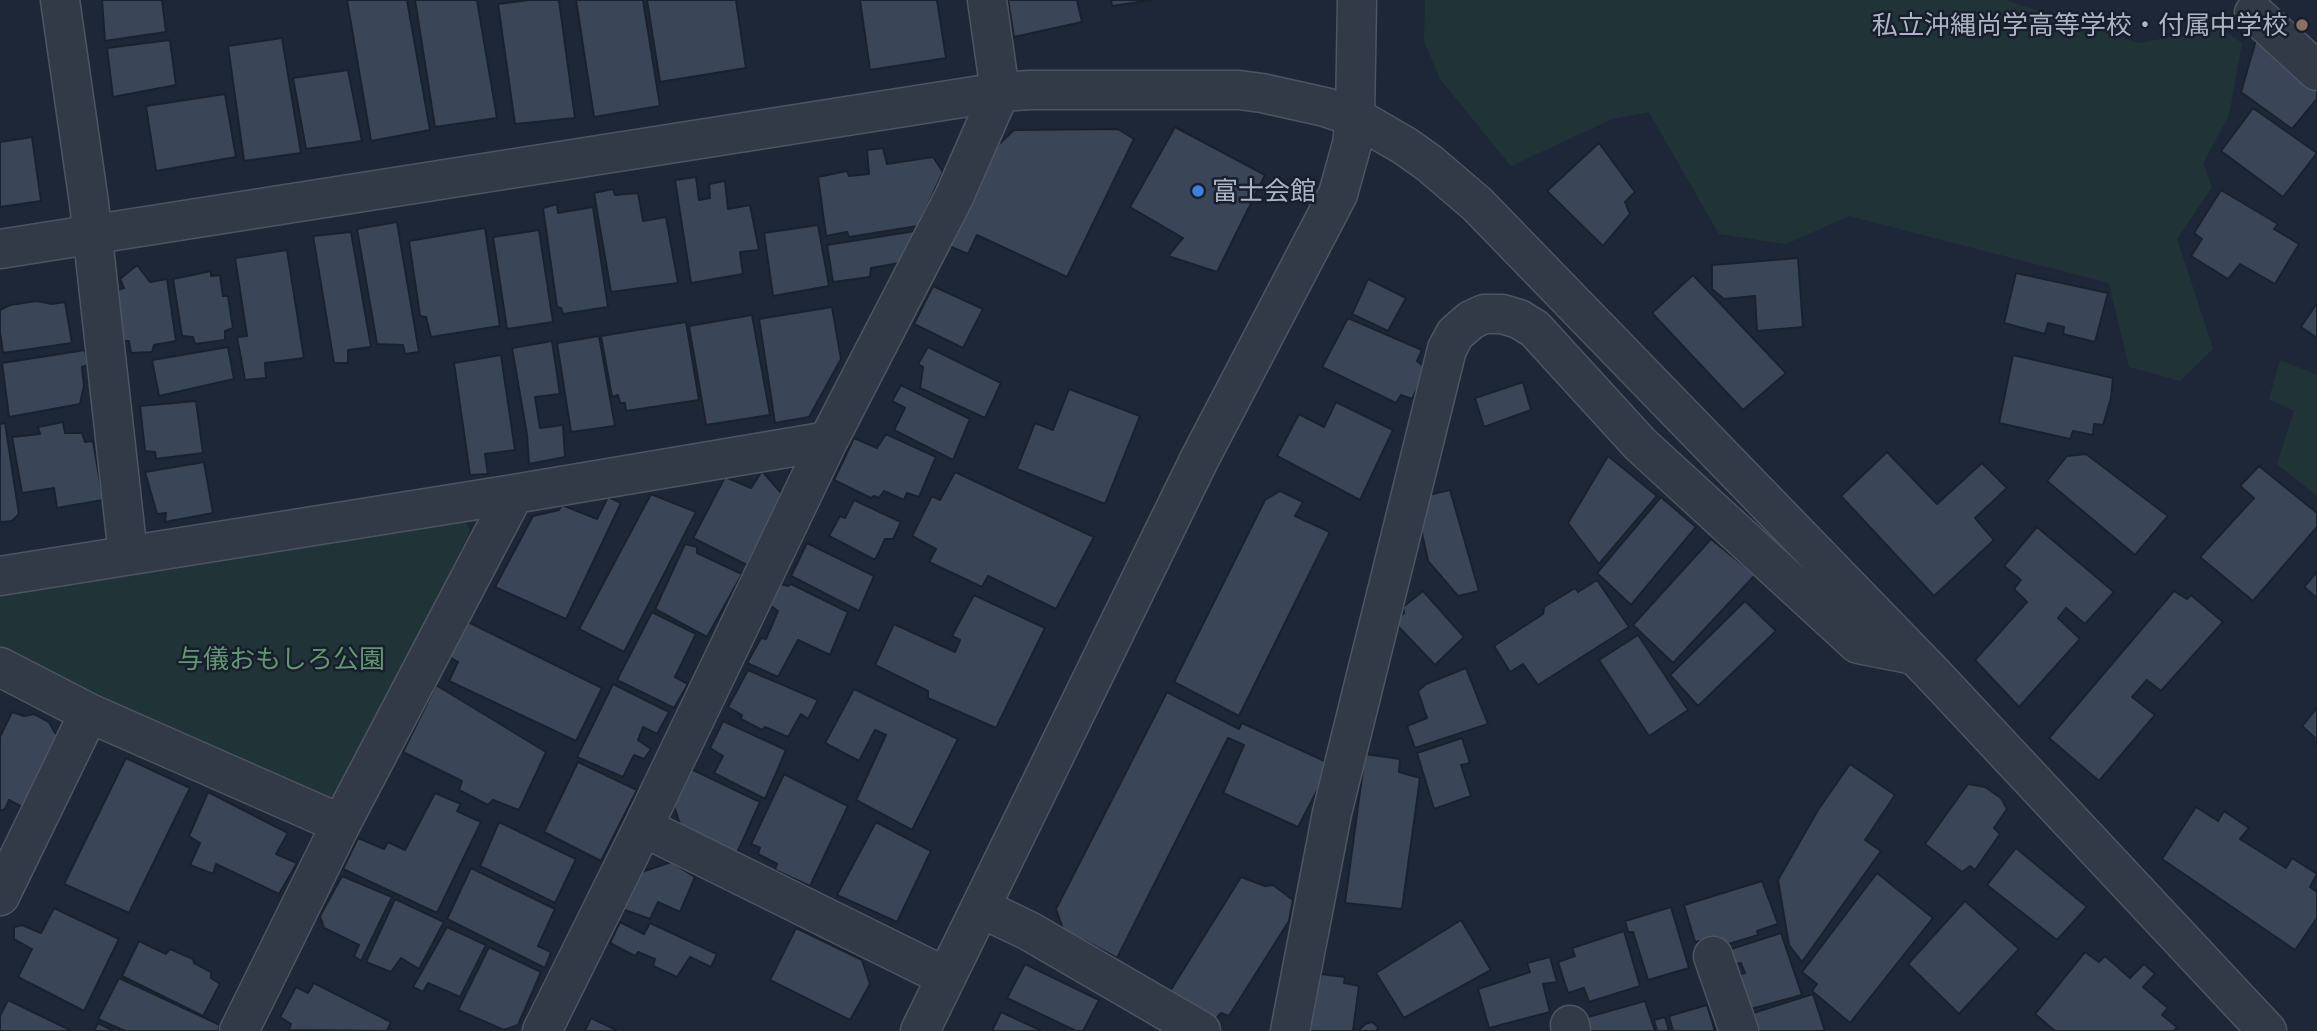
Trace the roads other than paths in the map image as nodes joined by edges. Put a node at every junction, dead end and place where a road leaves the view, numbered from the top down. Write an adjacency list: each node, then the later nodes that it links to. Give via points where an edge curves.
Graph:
1 (60, 0): 8 (street)
2 (987, 0): 6 (street)
3 (1357, 0): 7 (street)
4 (2254, 13): 5 (street)
5 (2317, 71)
6 (1000, 92): 7 (street, via 1239,90); 8 (street); 10 (street, via 954,197)
7 (1355, 117): 14 (street, via 1413,151 1477,204); 20 (street, via 1334,203 1199,460)
8 (92, 235): 9 (street); 12 (street)
9 (0, 249)
10 (828, 441): 11 (street); 18 (street)
11 (514, 494): 12 (street); 17 (street)
12 (128, 555): 13 (street)
13 (0, 576)
14 (1914, 655): 27 (street, via 1858,644 1640,444 1535,329 1502,314 1471,320 1447,349 1332,813); 29 (street)
15 (0, 667): 16 (street)
16 (89, 713): 17 (street); 19 (street)
17 (341, 824): 23 (street)
18 (643, 827): 22 (street); 24 (street)
19 (0, 896)
20 (981, 908): 22 (street); 26 (street)
21 (1713, 956): 28 (street)
22 (946, 977): 25 (street)
23 (239, 1031)
24 (542, 1031)
25 (920, 1031)
26 (1201, 1031)
27 (1290, 1031)
28 (1739, 1031)
29 (2267, 1031)

